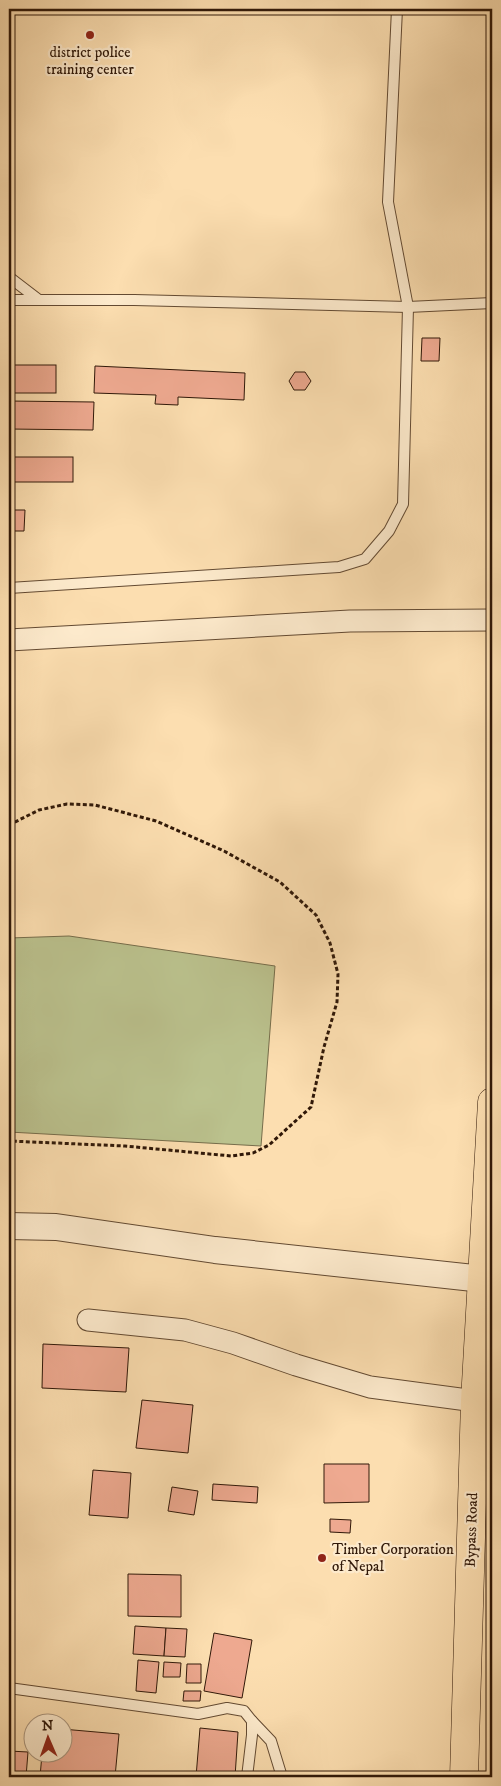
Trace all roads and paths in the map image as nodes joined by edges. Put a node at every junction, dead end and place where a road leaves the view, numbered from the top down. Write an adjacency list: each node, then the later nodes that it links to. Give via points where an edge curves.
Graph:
1 (397, 9): 6 (lane, via 388,202)
2 (9, 277): 4 (lane)
3 (9, 300): 4 (lane)
4 (39, 300): 6 (lane)
5 (492, 303): 6 (lane)
6 (408, 307): 7 (lane, via 403,504 389,531 365,559 339,567)
7 (9, 588)
8 (492, 620): 9 (street, via 350,621)
9 (9, 640)
10 (9, 825): 12 (path, via 38,810 68,804 95,805 156,821 224,851 280,882 316,915 330,943 338,974 337,1002 311,1107 269,1145 253,1153 232,1156 125,1146)
11 (492, 1102): 13 (highway, Bypass Road)
12 (9, 1142)
13 (491, 1146): 15 (highway, Bypass Road)
14 (9, 1226): 15 (street, via 56,1227 214,1250)
15 (487, 1279): 17 (highway, Bypass Road)
16 (88, 1320): 17 (street, via 185,1330 370,1387)
17 (475, 1401): 22 (highway, Bypass Road)
18 (9, 1688): 19 (lane, via 198,1714 227,1708 244,1711)
19 (252, 1721): 20 (lane); 21 (lane, via 271,1741)
20 (247, 1777)
21 (282, 1777)
22 (464, 1777)

